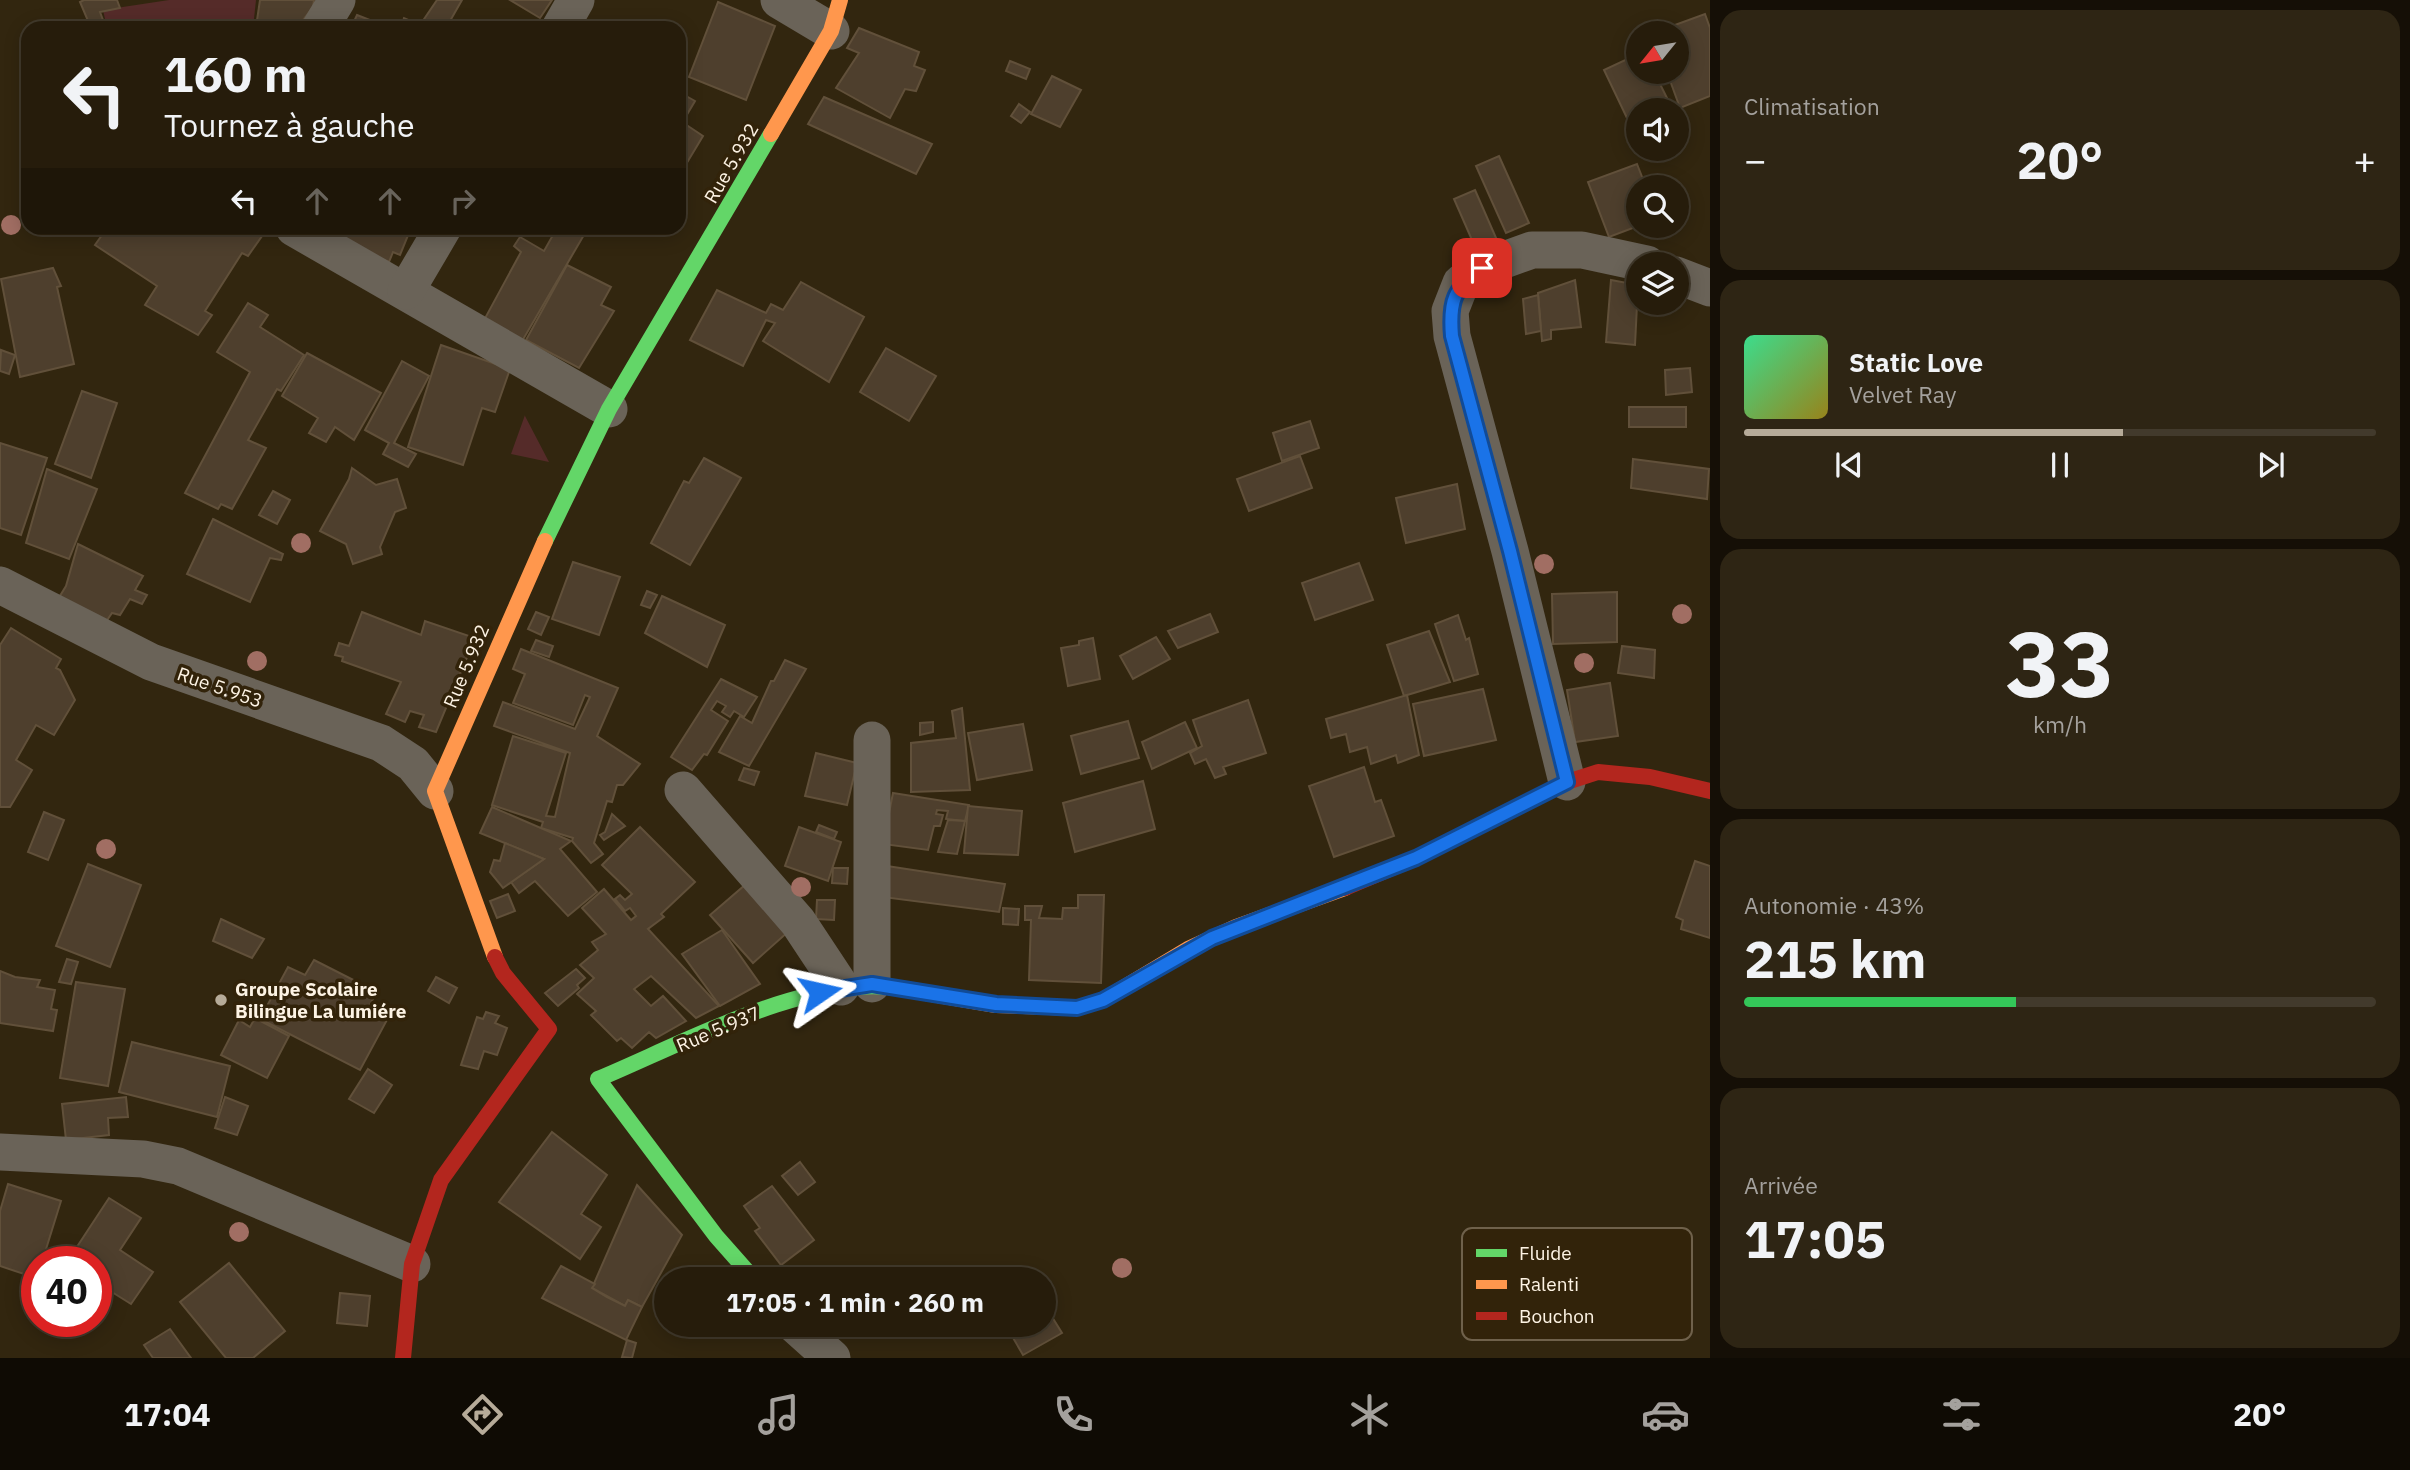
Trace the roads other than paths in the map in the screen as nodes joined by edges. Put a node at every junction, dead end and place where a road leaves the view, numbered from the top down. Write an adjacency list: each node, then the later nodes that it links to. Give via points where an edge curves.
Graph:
1 (337, 0): 5 (street)
2 (576, 0): 6 (street)
3 (779, 0): 4 (street)
4 (836, 15): 13 (street, Rue 5.932)
5 (324, 21)
6 (564, 21)
7 (306, 235): 12 (street)
8 (439, 235): 12 (street)
9 (1626, 259): 16 (street, via 1582,250 1532,250 1482,268 1461,284 1450,311 1452,336)
10 (1689, 280): 11 (street)
11 (1710, 288)
12 (406, 291): 13 (street)
13 (609, 408): 18 (street, Rue 5.932, via 522,587)
14 (0, 585): 18 (street, Rue 5.953, via 151,662 380,743 412,764)
15 (872, 740): 20 (street)
16 (1567, 782): 19 (street, Rue 5.937, via 1598,772 1650,777); 20 (street, Rue 5.937, via 1416,858 1212,938 1103,1000 1077,1008 996,1004)
17 (683, 790): 20 (street)
18 (435, 791): 22 (street, via 486,940 503,973 549,1028 441,1180)
19 (1710, 791)
20 (856, 985): 23 (street, Rue 5.937, via 779,1003 598,1079)
21 (0, 1152): 22 (street, via 143,1159 178,1166)
22 (412, 1264): 25 (street)
23 (743, 1267)
24 (808, 1337): 26 (street)
25 (403, 1358)
26 (832, 1358)

